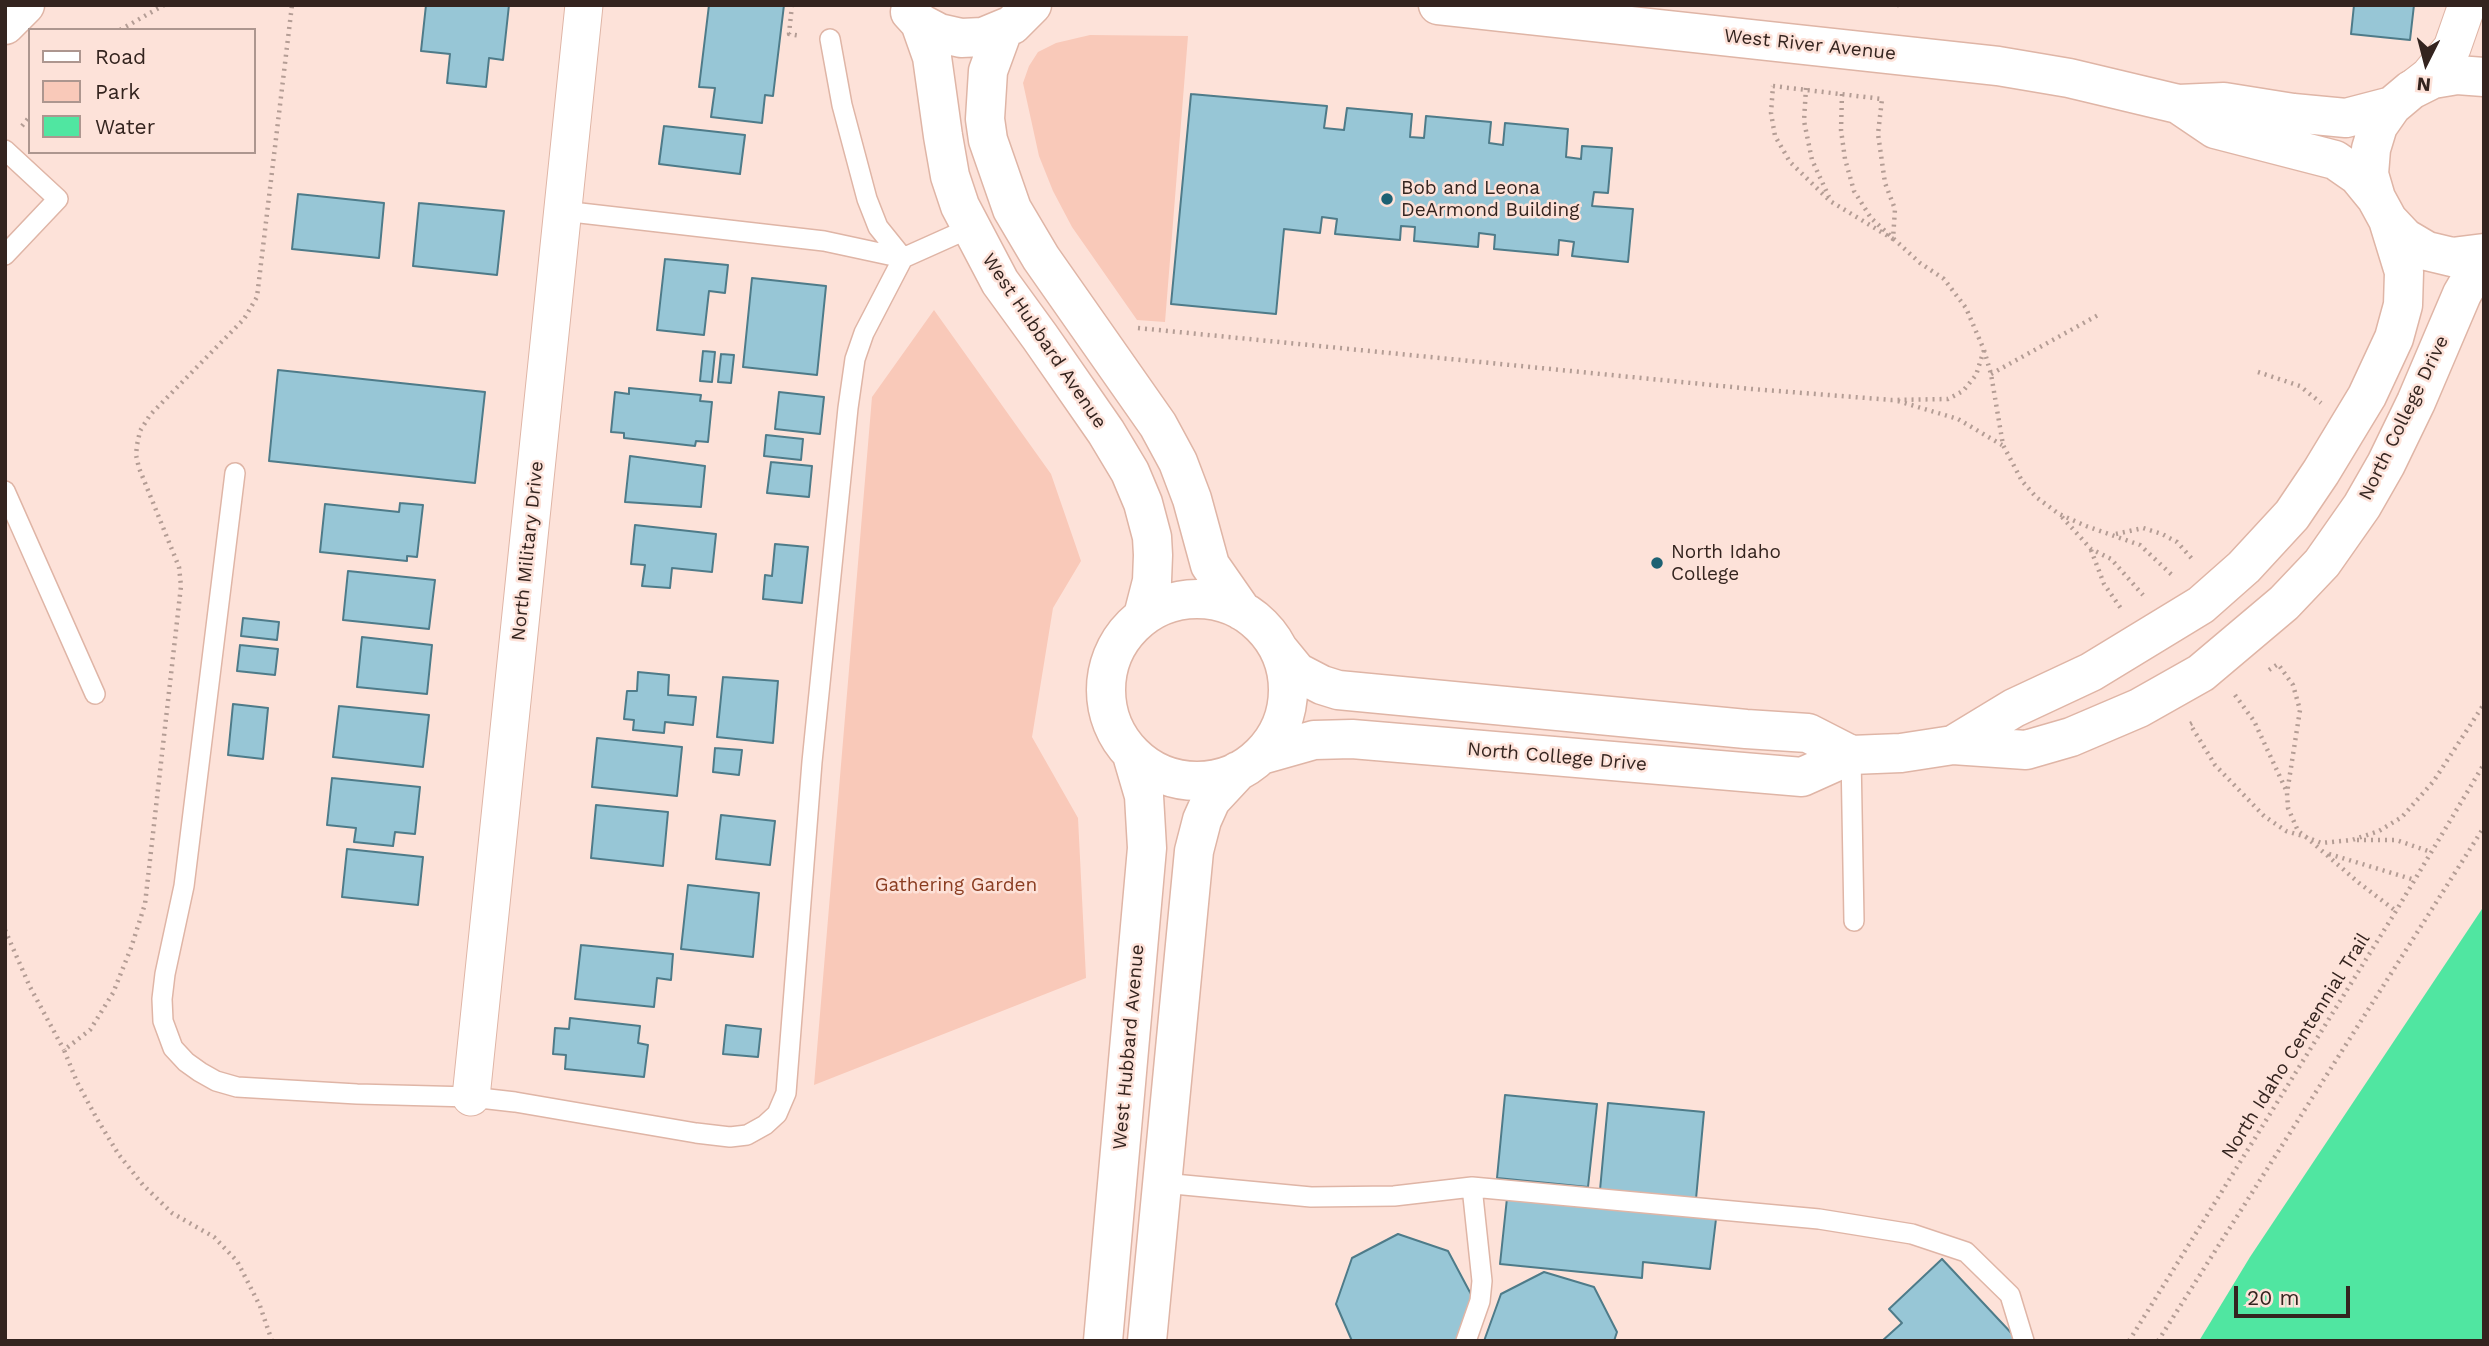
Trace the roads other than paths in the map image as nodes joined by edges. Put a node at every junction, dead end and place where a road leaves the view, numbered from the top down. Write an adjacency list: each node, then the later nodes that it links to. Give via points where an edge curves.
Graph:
1 (25, 5): 7 (street)
2 (583, 5): 14 (street, North Military Drive)
3 (1438, 5): 11 (street, West River Avenue, via 1998,66)
4 (2467, 5): 10 (street, via 2452,48 2429,76)
5 (908, 10): 6 (street, via 939,33 961,38 983,37); 15 (street, West Hubbard Avenue, via 932,57 950,176)
6 (1027, 15): 22 (street, via 988,71 988,140 1012,209 1158,425 1192,499 1210,565)
7 (5, 25)
8 (830, 39): 18 (lane, via 867,199 878,228)
9 (2484, 77): 10 (street, West River Avenue, via 2433,79)
10 (2401, 98): 11 (street, West River Avenue, via 2346,118 2224,102); 13 (street, North College Drive, via 2378,126 2371,149 2370,174)
11 (2178, 104): 13 (street, West River Avenue, via 2215,129 2335,160 2358,176)
12 (5, 150): 17 (lane, via 58,199)
13 (2382, 209): 16 (street, West River Avenue, via 2405,238 2427,251 2452,257); 26 (street, North College Drive, via 2404,272 2403,305 2394,338 2367,396 2292,515 2201,605 2091,672 2014,708)
14 (563, 211): 18 (lane, via 824,241); 31 (street, North Military Drive)
15 (970, 228): 18 (lane); 23 (street, West Hubbard Avenue, via 1000,282 1130,471 1152,537 1152,581)
16 (2484, 253)
17 (5, 255)
18 (903, 258): 31 (lane, via 855,359 812,762 790,1069 777,1114 747,1135 730,1137)
19 (2484, 263): 26 (street, North College Drive, via 2462,294 2416,402 2362,506 2322,563 2284,603 2201,673 2128,713 2026,750)
20 (235, 473): 31 (lane, via 184,886 163,987 167,1035 186,1062 237,1087)
21 (5, 491): 25 (lane)
22 (1242, 611): 23 (street, via 1218,601 1192,599 1166,604); 24 (street, via 1263,627)
23 (1143, 616): 27 (street, via 1124,634 1111,657 1106,683 1107,709 1116,734)
24 (1279, 650): 28 (street, North College Drive, via 1297,673 1338,690 1808,733); 29 (street, via 1287,677 1287,705 1278,732)
25 (95, 694)
26 (1953, 745): 28 (street, North College Drive)
27 (1132, 755): 29 (street, via 1155,771 1182,780 1211,780); 34 (street, West Hubbard Avenue, via 1144,796 1147,848)
28 (1851, 755): 29 (street, North College Drive, via 1802,777 1352,739 1314,740); 30 (lane)
29 (1249, 763): 32 (street, via 1211,800 1198,833)
30 (1854, 921)
31 (471, 1097)
32 (1163, 1183): 33 (lane, via 1311,1197 1394,1196); 35 (street)
33 (1472, 1187): 36 (lane, via 1482,1281); 37 (lane, via 1819,1219 1912,1234 1966,1252 2010,1295)
34 (1103, 1341)
35 (1147, 1341)
36 (1466, 1341)
37 (2024, 1341)

